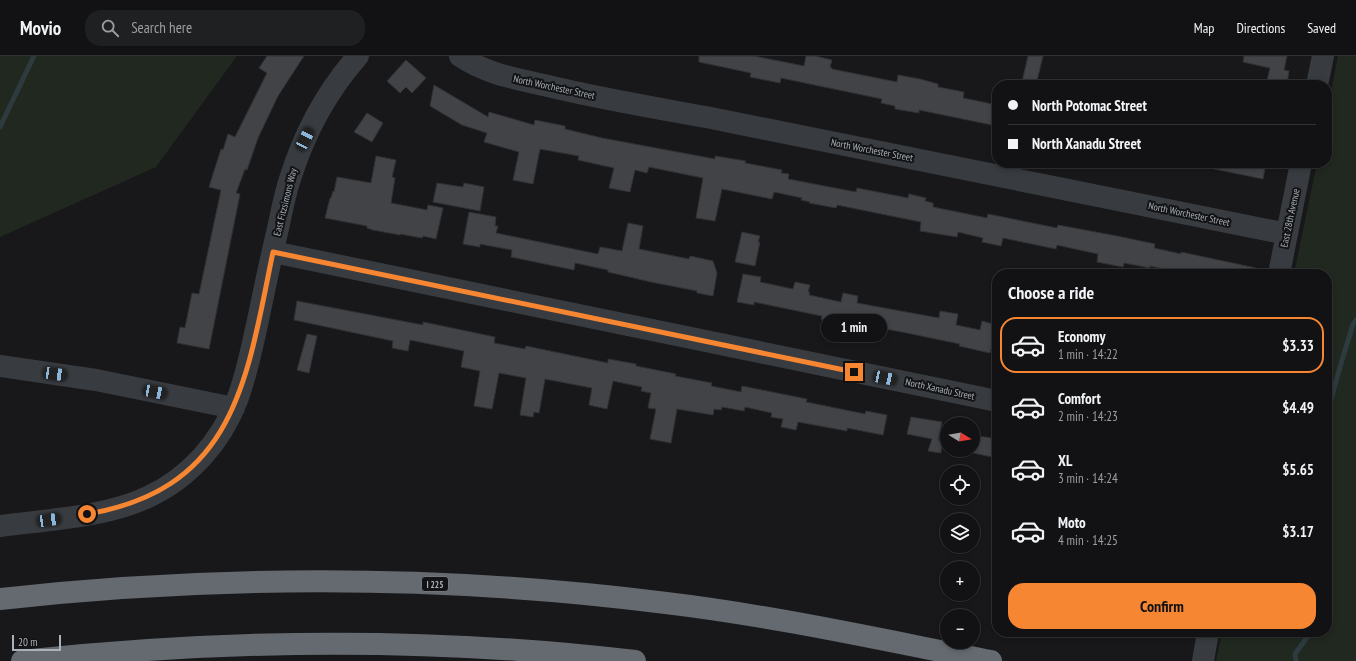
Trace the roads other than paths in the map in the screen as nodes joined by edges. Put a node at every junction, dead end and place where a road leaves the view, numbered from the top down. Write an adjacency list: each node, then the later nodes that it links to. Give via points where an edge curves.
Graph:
1 (358, 56): 7 (street, East Fitzsimons Way, via 319,111 305,139 289,180)
2 (460, 56): 6 (street, North Worchester Street, via 503,76 565,90)
3 (1323, 56): 4 (street)
4 (1318, 80)
5 (1301, 168): 6 (street, East 28th Avenue)
6 (1287, 234): 8 (street, East 28th Avenue)
7 (273, 252): 10 (street, North Xanadu Street); 11 (street, East Fitzsimons Way, via 249,361)
8 (1280, 269)
9 (0, 366): 11 (street, via 96,380)
10 (992, 400)
11 (234, 408): 12 (street, East Fitzsimons Way, via 208,450 186,473 157,492 136,502 111,509)
12 (0, 526)
13 (0, 599): 17 (highway, I 225, via 103,590 308,581 498,588 618,597 715,609)
14 (1207, 637): 18 (street)
15 (22, 661): 16 (highway, via 166,649 317,644 452,646)
16 (635, 661)
17 (991, 661)
18 (1203, 661)

